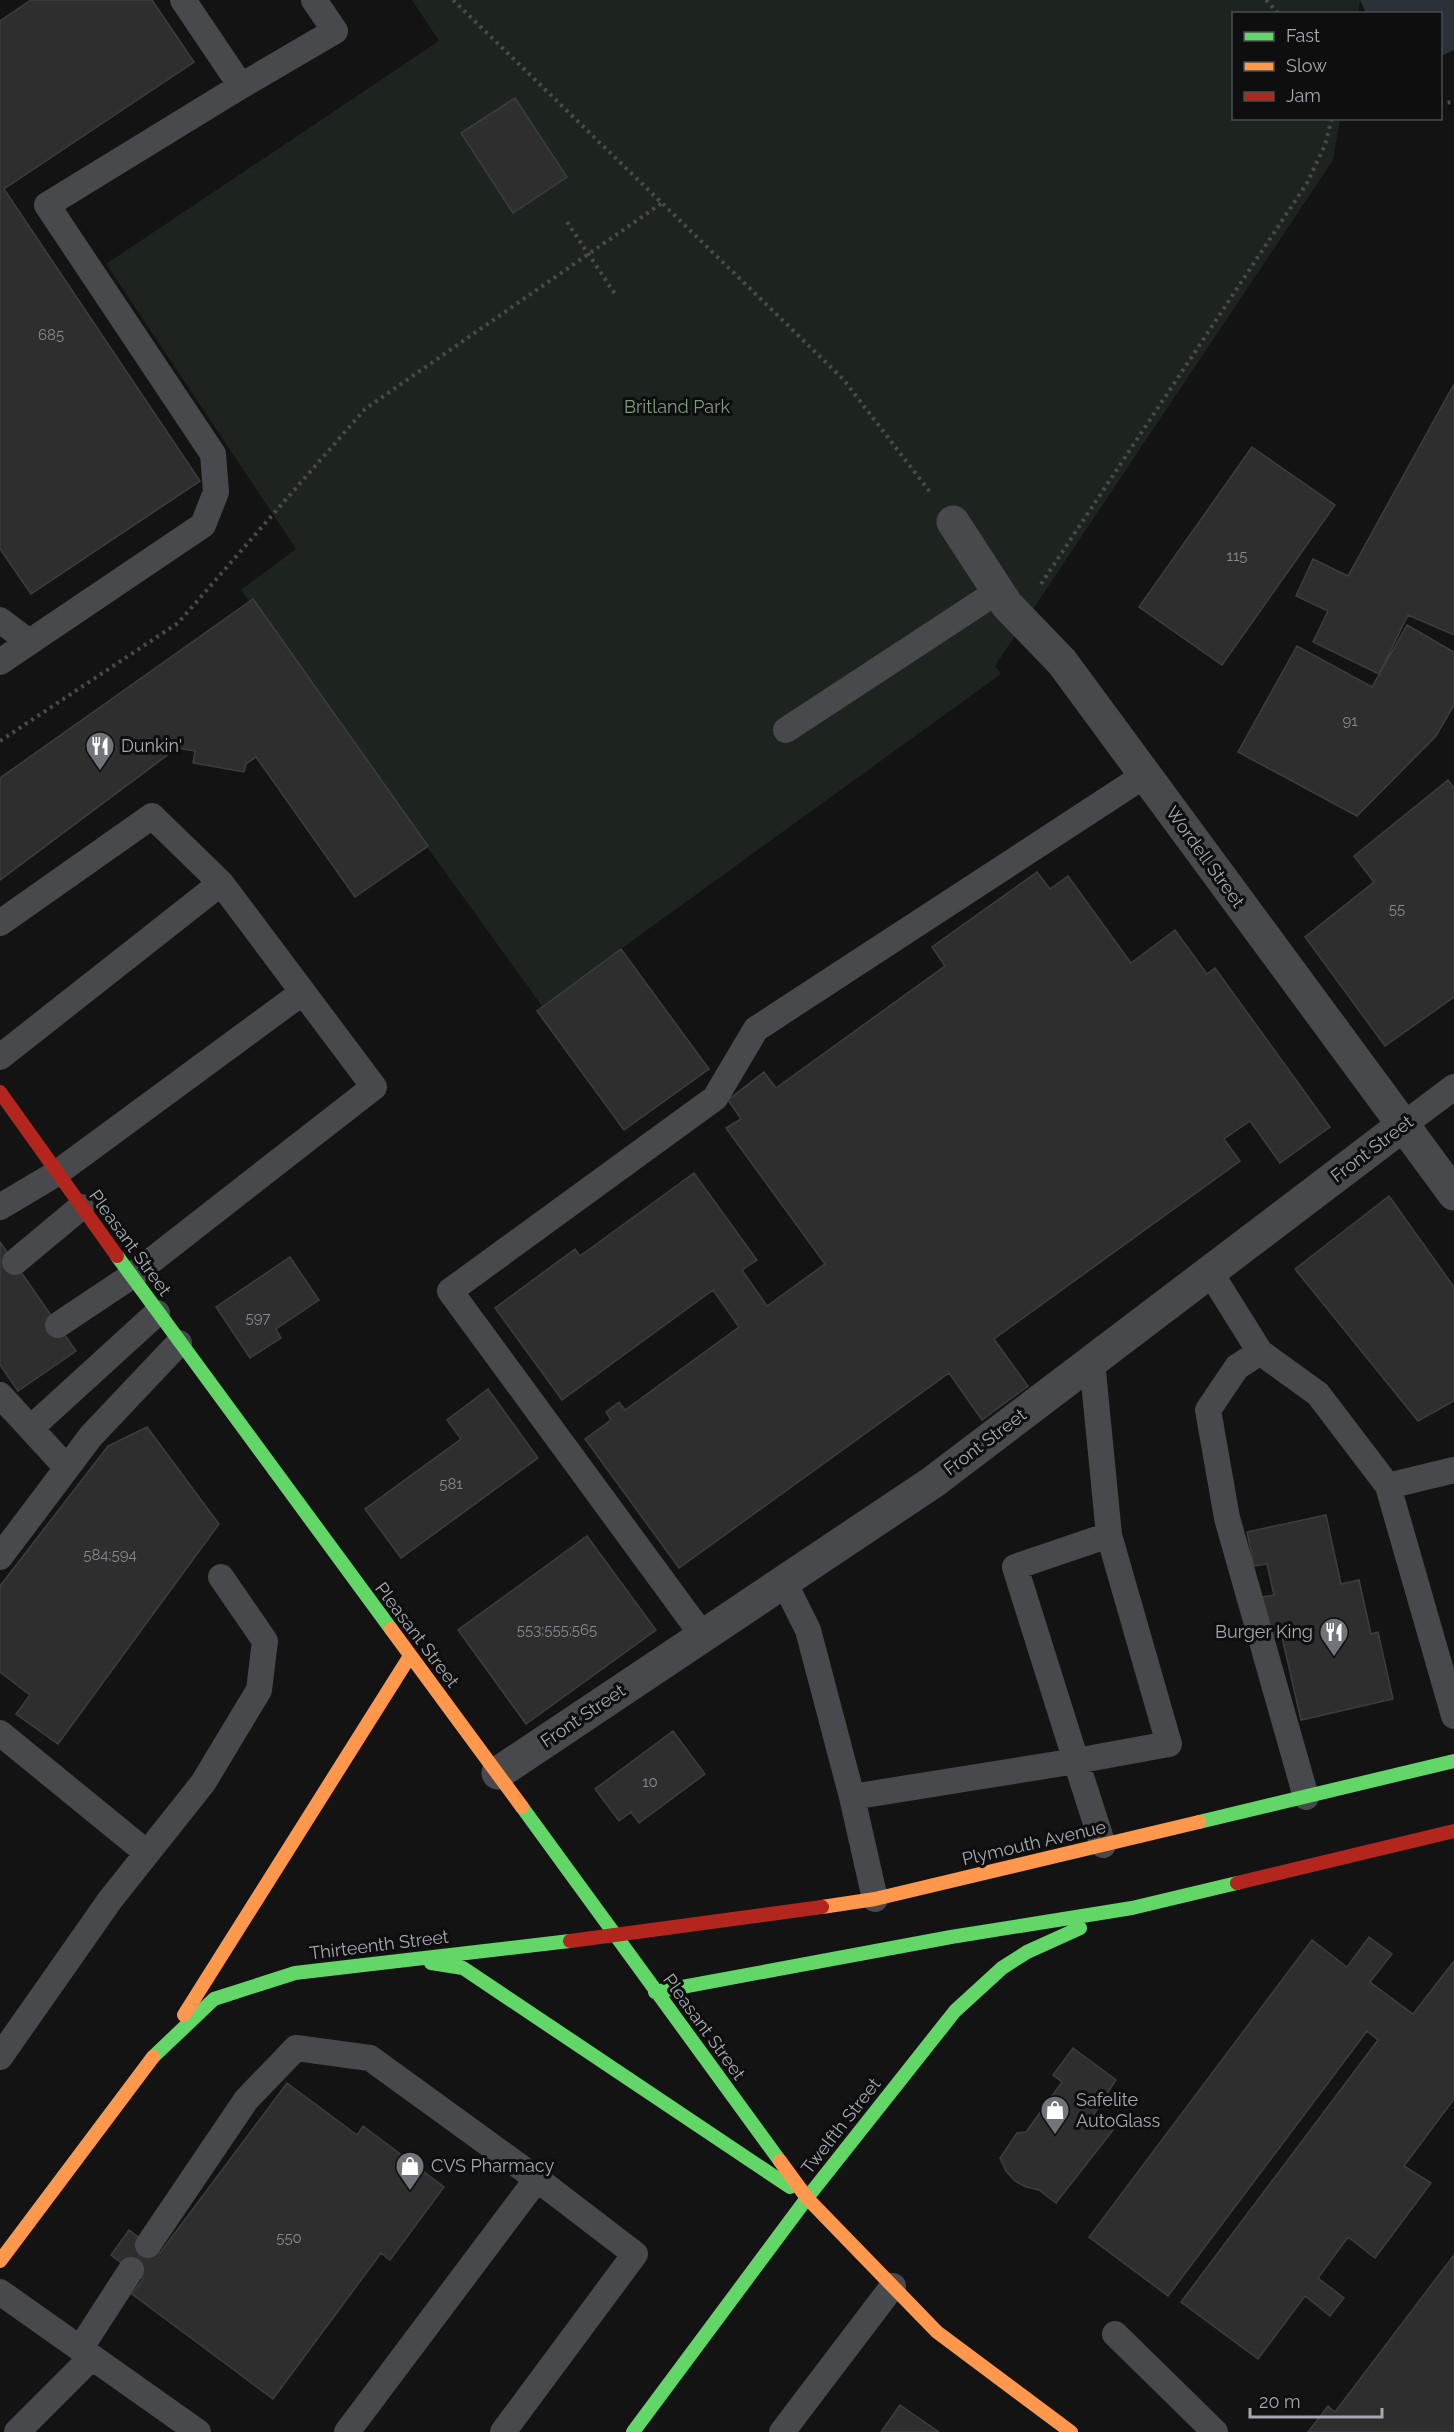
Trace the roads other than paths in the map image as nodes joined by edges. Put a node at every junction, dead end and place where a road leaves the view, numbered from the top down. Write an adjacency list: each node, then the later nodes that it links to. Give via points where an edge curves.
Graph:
1 (183, 0): 3 (lane)
2 (314, 0): 3 (lane, via 335,31)
3 (240, 86): 7 (lane, via 47,205 213,454 216,492 203,525)
4 (953, 522): 5 (street, Wordell Street)
5 (998, 591): 9 (lane); 10 (street, Wordell Street, via 1062,662)
6 (0, 621): 7 (lane)
7 (29, 642): 8 (lane)
8 (0, 662)
9 (786, 730)
10 (1145, 775): 17 (street, Wordell Street); 39 (lane, via 756,1029 715,1098 450,1291)
11 (221, 883): 12 (lane, via 152,816); 13 (lane); 14 (lane)
12 (0, 923)
13 (303, 992): 18 (lane); 24 (lane, via 374,1087)
14 (0, 1057)
15 (1454, 1087): 17 (lane, Front Street)
16 (0, 1092): 18 (main road, Pleasant Street)
17 (1402, 1126): 19 (street, Wordell Street); 23 (street, Front Street)
18 (57, 1173): 20 (lane); 21 (main road, Pleasant Street)
19 (1454, 1194)
20 (0, 1207)
21 (81, 1207): 22 (lane); 24 (main road, Pleasant Street)
22 (15, 1262)
23 (1210, 1272): 28 (lane); 29 (street, Front Street)
24 (133, 1275): 25 (main road, Pleasant Street); 26 (lane)
25 (158, 1313): 27 (main road, Pleasant Street); 31 (lane)
26 (58, 1325)
27 (179, 1343): 32 (lane); 40 (main road, Pleasant Street)
28 (1260, 1352): 34 (lane, via 1318,1394); 47 (lane, via 1237,1367 1208,1410 1227,1518)
29 (1092, 1361): 35 (lane); 38 (street, Front Street, via 933,1482)
30 (0, 1395): 31 (lane)
31 (31, 1428): 32 (lane)
32 (67, 1468): 36 (lane)
33 (1454, 1470): 34 (lane)
34 (1388, 1486): 41 (lane)
35 (1109, 1535): 43 (lane, via 1015,1568); 43 (lane, via 1169,1744)
36 (0, 1557)
37 (221, 1577): 50 (lane, via 265,1641 259,1690 203,1783)
38 (784, 1582): 39 (street, Front Street); 46 (lane, via 808,1630)
39 (703, 1636): 45 (street, Front Street)
40 (410, 1656): 45 (main road, Pleasant Street); 56 (main road, Thirteenth Street)
41 (1454, 1716)
42 (0, 1733): 50 (lane)
43 (1076, 1761): 46 (lane); 49 (lane)
44 (1454, 1761): 47 (main road, Plymouth Avenue)
45 (498, 1773): 53 (main road, Pleasant Street)
46 (852, 1797): 51 (lane)
47 (1305, 1797): 49 (main road, Plymouth Avenue)
48 (1454, 1831): 52 (main road)
49 (1103, 1845): 51 (main road, Plymouth Avenue)
50 (147, 1853): 57 (lane)
51 (875, 1899): 53 (main road, Plymouth Avenue)
52 (1132, 1908): 55 (main road); 59 (main road, Twelfth Street, via 1047,1942 978,1987)
53 (617, 1936): 54 (main road, Thirteenth Street); 55 (main road, Pleasant Street)
54 (409, 1960): 56 (main road, Thirteenth Street, via 295,1973 214,1999); 59 (main road, Pleasant Street, via 463,1968)
55 (655, 1992): 59 (main road, Pleasant Street)
56 (165, 2044): 61 (main road, Thirteenth Street, via 146,2062)
57 (0, 2057)
58 (537, 2179): 60 (lane, via 370,2058 296,2048 246,2100); 70 (lane); 71 (lane, via 635,2254)
59 (807, 2198): 63 (main road, Pleasant Street); 72 (main road, Twelfth Street)
60 (148, 2245)
61 (0, 2261)
62 (131, 2270): 66 (lane)
63 (893, 2286): 67 (main road, Pleasant Street, via 937,2332); 73 (lane)
64 (0, 2292): 66 (lane)
65 (1115, 2334): 74 (lane)
66 (86, 2353): 68 (lane); 69 (lane)
67 (1058, 2428)
68 (17, 2432)
69 (198, 2432)
70 (347, 2432)
71 (503, 2432)
72 (633, 2432)
73 (782, 2432)
74 (1215, 2432)

